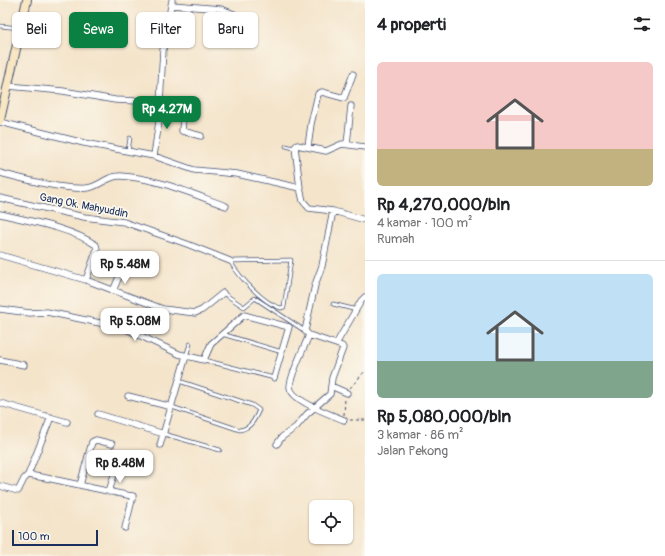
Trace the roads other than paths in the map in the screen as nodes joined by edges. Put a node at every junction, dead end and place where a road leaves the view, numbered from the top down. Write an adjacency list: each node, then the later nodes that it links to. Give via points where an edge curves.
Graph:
1 (27, 0): 3 (main road)
2 (172, 2): 4 (street); 10 (street, via 163,50)
3 (24, 12)
4 (229, 12)
5 (0, 26): 6 (lane)
6 (12, 27)
7 (16, 48): 9 (main road)
8 (353, 74): 17 (street, via 344,98 322,92 318,94)
9 (8, 86): 10 (street, via 63,91 115,100); 12 (main road)
10 (160, 101): 13 (street, via 184,103 182,131); 21 (street)
11 (351, 106): 15 (street)
12 (0, 121): 20 (street, via 84,143)
13 (201, 136)
14 (130, 138): 20 (lane)
15 (347, 144): 17 (street, via 326,151); 18 (street)
16 (286, 146): 19 (lane)
17 (308, 147): 19 (street, via 297,145)
18 (365, 147)
19 (294, 148): 23 (street)
20 (128, 151): 21 (street)
21 (154, 156): 23 (street, via 194,170 237,174)
22 (0, 173): 25 (street, via 52,184 87,188 113,176 143,179)
23 (300, 188): 26 (street, via 307,207)
24 (0, 198): 30 (street, Gang Ok. Mahyuddin, via 84,217 124,222)
25 (226, 206)
26 (333, 211): 28 (street); 39 (street)
27 (0, 214): 32 (street, via 86,238 96,245 97,249)
28 (365, 220)
29 (0, 255): 32 (street)
30 (230, 261): 30 (lane, via 291,260 284,308 278,308 258,293 242,278)
31 (131, 266): 33 (street, via 124,265)
32 (86, 280): 33 (street)
33 (113, 291): 34 (street, via 163,309 189,313 202,310)
34 (223, 293): 39 (lane, via 244,307 255,298)
35 (365, 297): 38 (street)
36 (333, 304): 38 (lane)
37 (0, 309): 44 (street, via 30,313 47,312 124,328)
38 (357, 310): 42 (street)
39 (307, 333): 42 (street); 55 (street, via 290,387 294,396)
40 (222, 334): 43 (lane); 43 (street, via 244,315 288,326); 46 (street, via 211,344)
41 (190, 344): 44 (lane)
42 (336, 344): 50 (street, via 343,348)
43 (282, 352): 48 (street)
44 (186, 356): 46 (street); 49 (street)
45 (0, 360): 47 (street)
46 (204, 360): 48 (lane)
47 (24, 365)
48 (274, 378)
49 (179, 381): 54 (street); 54 (lane, via 252,405 259,410 247,428 240,430)
50 (331, 386): 51 (street); 55 (street, via 327,398)
51 (347, 393)
52 (128, 396): 54 (street)
53 (0, 403): 57 (street)
54 (172, 407): 60 (street)
55 (314, 408): 58 (street); 63 (street)
56 (98, 414): 60 (street)
57 (51, 417): 59 (street); 66 (street)
58 (344, 420)
59 (67, 422)
60 (164, 434): 62 (street); 64 (lane)
61 (112, 444): 67 (street, via 96,440 92,442)
62 (160, 444)
63 (277, 444)
64 (220, 450)
65 (115, 471): 69 (street)
66 (28, 476): 67 (street); 68 (street, via 17,492)
67 (80, 485): 69 (street)
68 (0, 486)
69 (109, 492): 70 (street, via 133,496)
70 (125, 528)

